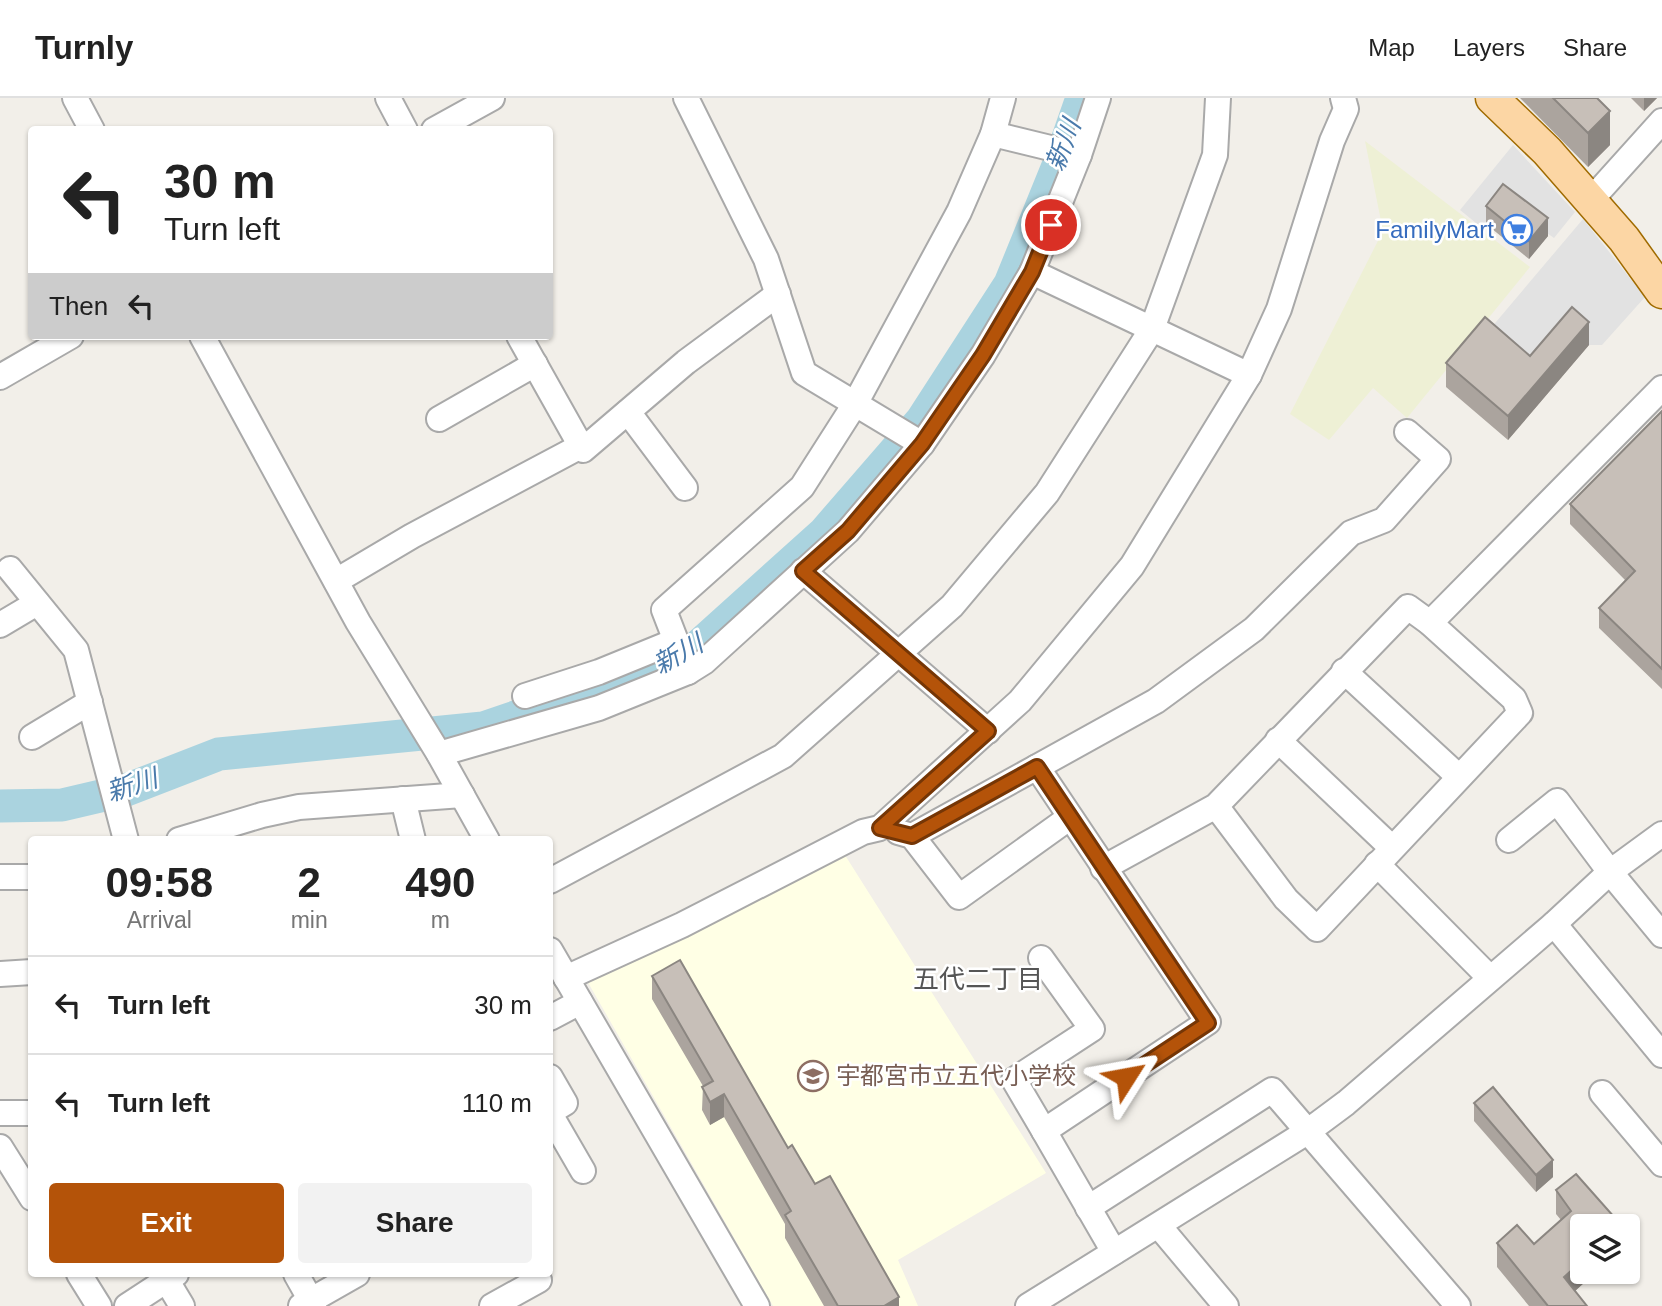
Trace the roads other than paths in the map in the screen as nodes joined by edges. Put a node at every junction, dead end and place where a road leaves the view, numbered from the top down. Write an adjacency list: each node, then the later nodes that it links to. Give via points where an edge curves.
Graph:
1 (75, 98): 11 (street)
2 (388, 98): 12 (street)
3 (492, 98): 13 (street)
4 (686, 98): 19 (street, via 766,259)
5 (1003, 98): 14 (street)
6 (1098, 98): 15 (street)
7 (1218, 98): 20 (street, via 1215,155)
8 (1343, 98): 25 (street, via 1346,109 1279,309)
9 (1492, 98): 16 (main road, via 1547,150)
10 (1662, 121): 16 (street)
11 (90, 126)
12 (403, 126)
13 (441, 126)
14 (993, 134): 15 (street); 28 (street, via 959,212)
15 (1068, 152): 17 (street)
16 (1590, 201): 18 (main road)
17 (1032, 272): 20 (street); 32 (street, via 983,355)
18 (1662, 292)
19 (778, 294): 28 (street, via 804,373); 29 (street)
20 (1152, 329): 25 (street); 41 (street, via 1036,508 952,606)
21 (64, 340): 26 (street)
22 (204, 340): 37 (street)
23 (521, 340): 24 (street)
24 (535, 364): 30 (street); 33 (street)
25 (1250, 374): 46 (street, via 1132,566 1020,701)
26 (0, 377)
27 (1662, 388): 39 (street)
28 (855, 404): 32 (street); 42 (street, via 802,487 664,610)
29 (628, 412): 33 (street, via 583,450); 34 (street)
30 (439, 419)
31 (1407, 432): 50 (street, via 1438,459 1384,520 1351,533 1254,629 1156,701)
32 (912, 437): 36 (street, via 848,531)
33 (580, 446): 37 (street)
34 (685, 488)
35 (10, 569): 38 (street)
36 (803, 571): 41 (street); 42 (street, via 704,663)
37 (335, 581): 49 (street)
38 (37, 603): 40 (street); 45 (street, via 76,650)
39 (1430, 623): 43 (street, via 1408,607); 51 (street, via 1514,699 1520,713)
40 (0, 625)
41 (899, 654): 46 (street); 69 (street, via 783,756)
42 (682, 656): 44 (street, via 599,672); 49 (street, via 599,708)
43 (1344, 671): 48 (street); 51 (street)
44 (525, 696)
45 (90, 702): 47 (street); 58 (street)
46 (988, 731): 56 (street)
47 (32, 737)
48 (1278, 740): 54 (street); 64 (street)
49 (434, 748): 52 (street)
50 (1037, 767): 55 (street); 62 (street)
51 (1459, 777): 64 (street)
52 (461, 795): 53 (street); 61 (street)
53 (403, 799): 59 (street, via 299,807); 60 (street)
54 (1216, 806): 64 (street, via 1286,899 1317,929); 65 (street)
55 (1069, 818): 62 (street, via 959,897); 65 (street)
56 (880, 828): 62 (street); 76 (street, via 863,832 682,925)
57 (1662, 834): 66 (street)
58 (125, 836)
59 (192, 836)
60 (412, 836)
61 (485, 836)
62 (912, 836)
63 (1510, 840): 66 (street, via 1557,801)
64 (1385, 856): 77 (street)
65 (1103, 868): 87 (street, via 1208,1023)
66 (1610, 872): 70 (street); 71 (street)
67 (0, 877): 68 (street)
68 (28, 877)
69 (553, 879)
70 (1554, 924): 77 (street); 80 (street)
71 (1662, 935)
72 (553, 955): 76 (street)
73 (1041, 958): 87 (street, via 1092,1029 1014,1080)
74 (28, 972): 75 (street)
75 (0, 974)
76 (566, 978): 78 (street)
77 (1490, 978): 88 (street)
78 (580, 1002): 79 (street); 106 (street)
79 (553, 1016)
80 (1662, 1055)
81 (553, 1082): 83 (street, via 565,1103)
82 (1602, 1093): 90 (street)
83 (553, 1111)
84 (0, 1113): 85 (street)
85 (28, 1113)
86 (553, 1118): 91 (street)
87 (1044, 1131): 93 (street)
88 (1307, 1132): 93 (street, via 1272,1090); 94 (street); 109 (street)
89 (0, 1147): 92 (street)
90 (1662, 1164)
91 (583, 1171)
92 (28, 1192)
93 (1088, 1208): 95 (street)
94 (1159, 1226): 95 (street); 108 (street)
95 (1114, 1252): 107 (street)
96 (81, 1277): 102 (street)
97 (172, 1277): 103 (street); 104 (street)
98 (297, 1277): 101 (street)
99 (352, 1277): 101 (street)
100 (539, 1280): 105 (street)
101 (308, 1304)
102 (99, 1306)
103 (127, 1306)
104 (182, 1306)
105 (492, 1306)
106 (757, 1306)
107 (1028, 1306)
108 (1226, 1306)
109 (1458, 1306)

